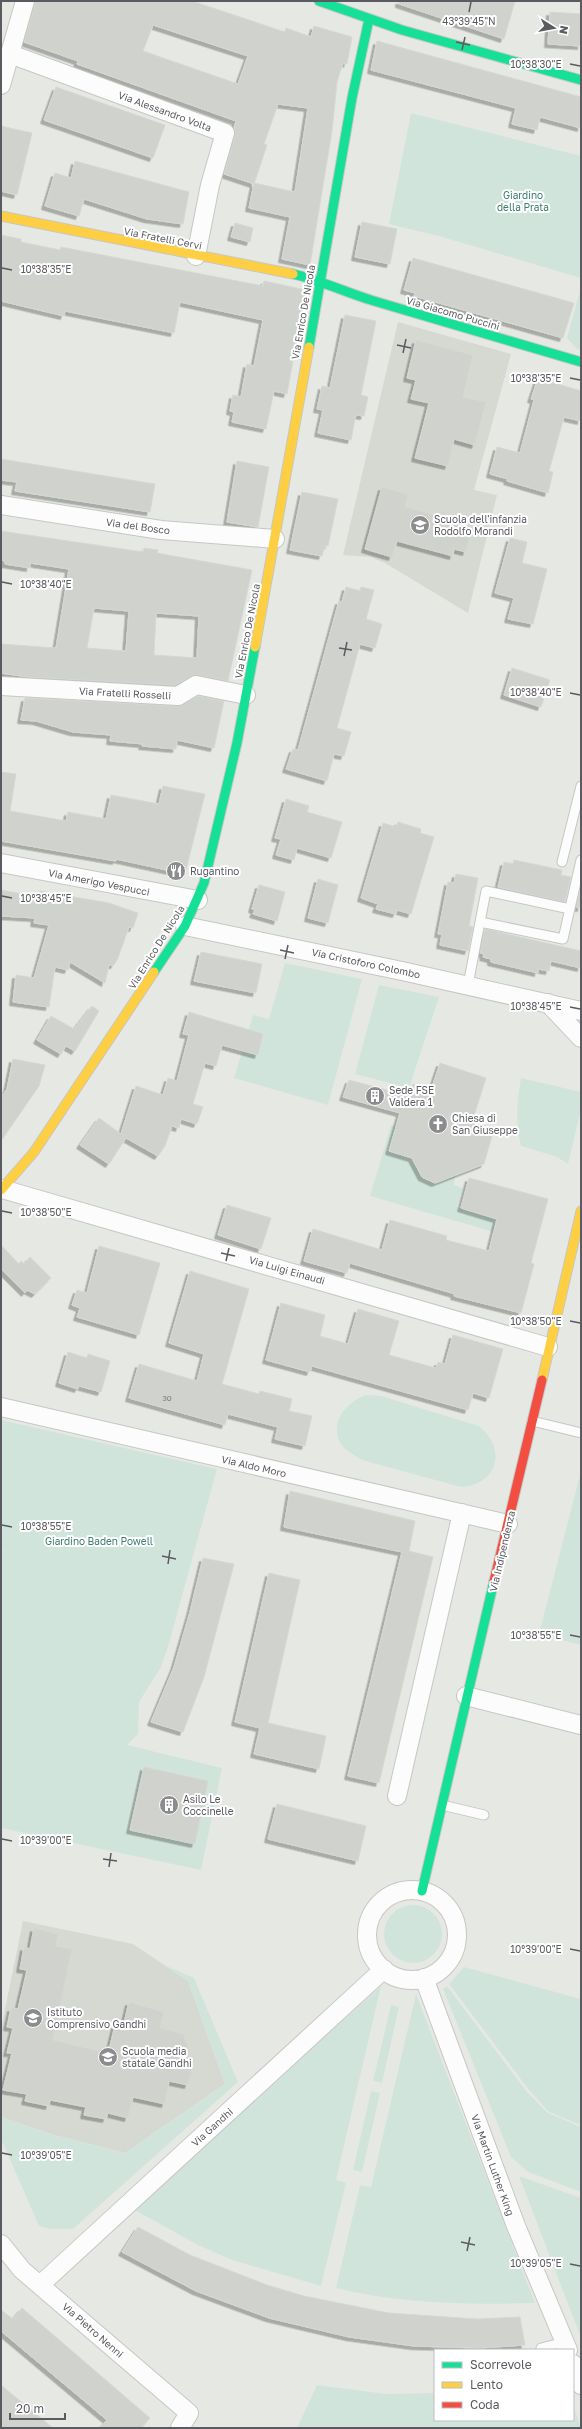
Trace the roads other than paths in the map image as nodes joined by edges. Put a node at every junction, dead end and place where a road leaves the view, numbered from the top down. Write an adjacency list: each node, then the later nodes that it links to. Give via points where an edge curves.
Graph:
1 (25, 1): 4 (street)
2 (319, 1): 3 (street)
3 (368, 19): 5 (street); 9 (street, Via Enrico De Nicola)
4 (10, 54): 6 (street); 8 (street, Via Alessandro Volta, via 224,133 210,185)
5 (581, 80)
6 (1, 85)
7 (1, 216): 8 (street, Via Fratelli Cervi)
8 (196, 256): 9 (street, Via Fratelli Cervi, via 298,275)
9 (319, 282): 10 (street, Via Giacomo Puccini, via 372,301); 12 (street, Via Enrico De Nicola)
10 (581, 362)
11 (1, 505): 12 (street, Via del Bosco, via 160,530)
12 (275, 539): 14 (street, Via Enrico De Nicola)
13 (1, 686): 14 (street, Via Fratelli Rosselli, via 178,696 196,685)
14 (246, 695): 19 (street, Via Enrico De Nicola, via 213,851)
15 (581, 786): 17 (lane)
16 (581, 860): 20 (lane)
17 (562, 862)
18 (1, 863): 19 (street, Via Amerigo Vespucci)
19 (198, 900): 22 (street, Via Enrico De Nicola)
20 (570, 908): 21 (lane, via 563,939); 21 (lane, via 486,891)
21 (480, 922): 23 (lane)
22 (185, 926): 23 (street, Via Cristoforo Colombo); 27 (street, Via Enrico De Nicola, via 54,1123 30,1157)
23 (468, 985): 24 (street, Via Cristoforo Colombo)
24 (547, 1002): 25 (street, Via Cristoforo Colombo); 26 (street)
25 (581, 1010)
26 (581, 1038)
27 (2, 1189): 29 (street, Via Luigi Einaudi)
28 (581, 1211): 29 (street, Via Indipendenza)
29 (548, 1347): 31 (street, Via Indipendenza)
30 (1, 1407): 33 (street, Via Aldo Moro)
31 (531, 1421): 32 (lane); 34 (street, Via Indipendenza)
32 (581, 1433)
33 (462, 1513): 34 (street, Via Aldo Moro); 37 (street)
34 (508, 1524): 35 (street, Via Indipendenza)
35 (466, 1696): 36 (street); 38 (street, Via Indipendenza)
36 (581, 1725)
37 (397, 1796)
38 (440, 1805): 39 (lane); 40 (street, Via Indipendenza)
39 (484, 1814)
40 (422, 1891): 41 (street, via 406,1890 394,1894 378,1907 371,1919 369,1945 376,1960); 42 (street, via 439,1899 450,1910 457,1938 449,1960 438,1971)
41 (384, 1969): 42 (street, via 406,1979); 44 (street, Via Gandhi)
42 (424, 1978): 45 (street, Via Martin Luther King, via 516,2226)
43 (1, 2244): 44 (street, Via Pietro Nenni, via 13,2261)
44 (40, 2285): 49 (street, Via Pietro Nenni, via 189,2413)
45 (566, 2346): 46 (lane)
46 (541, 2348)
47 (574, 2367): 48 (street)
48 (581, 2385)
49 (180, 2428)

